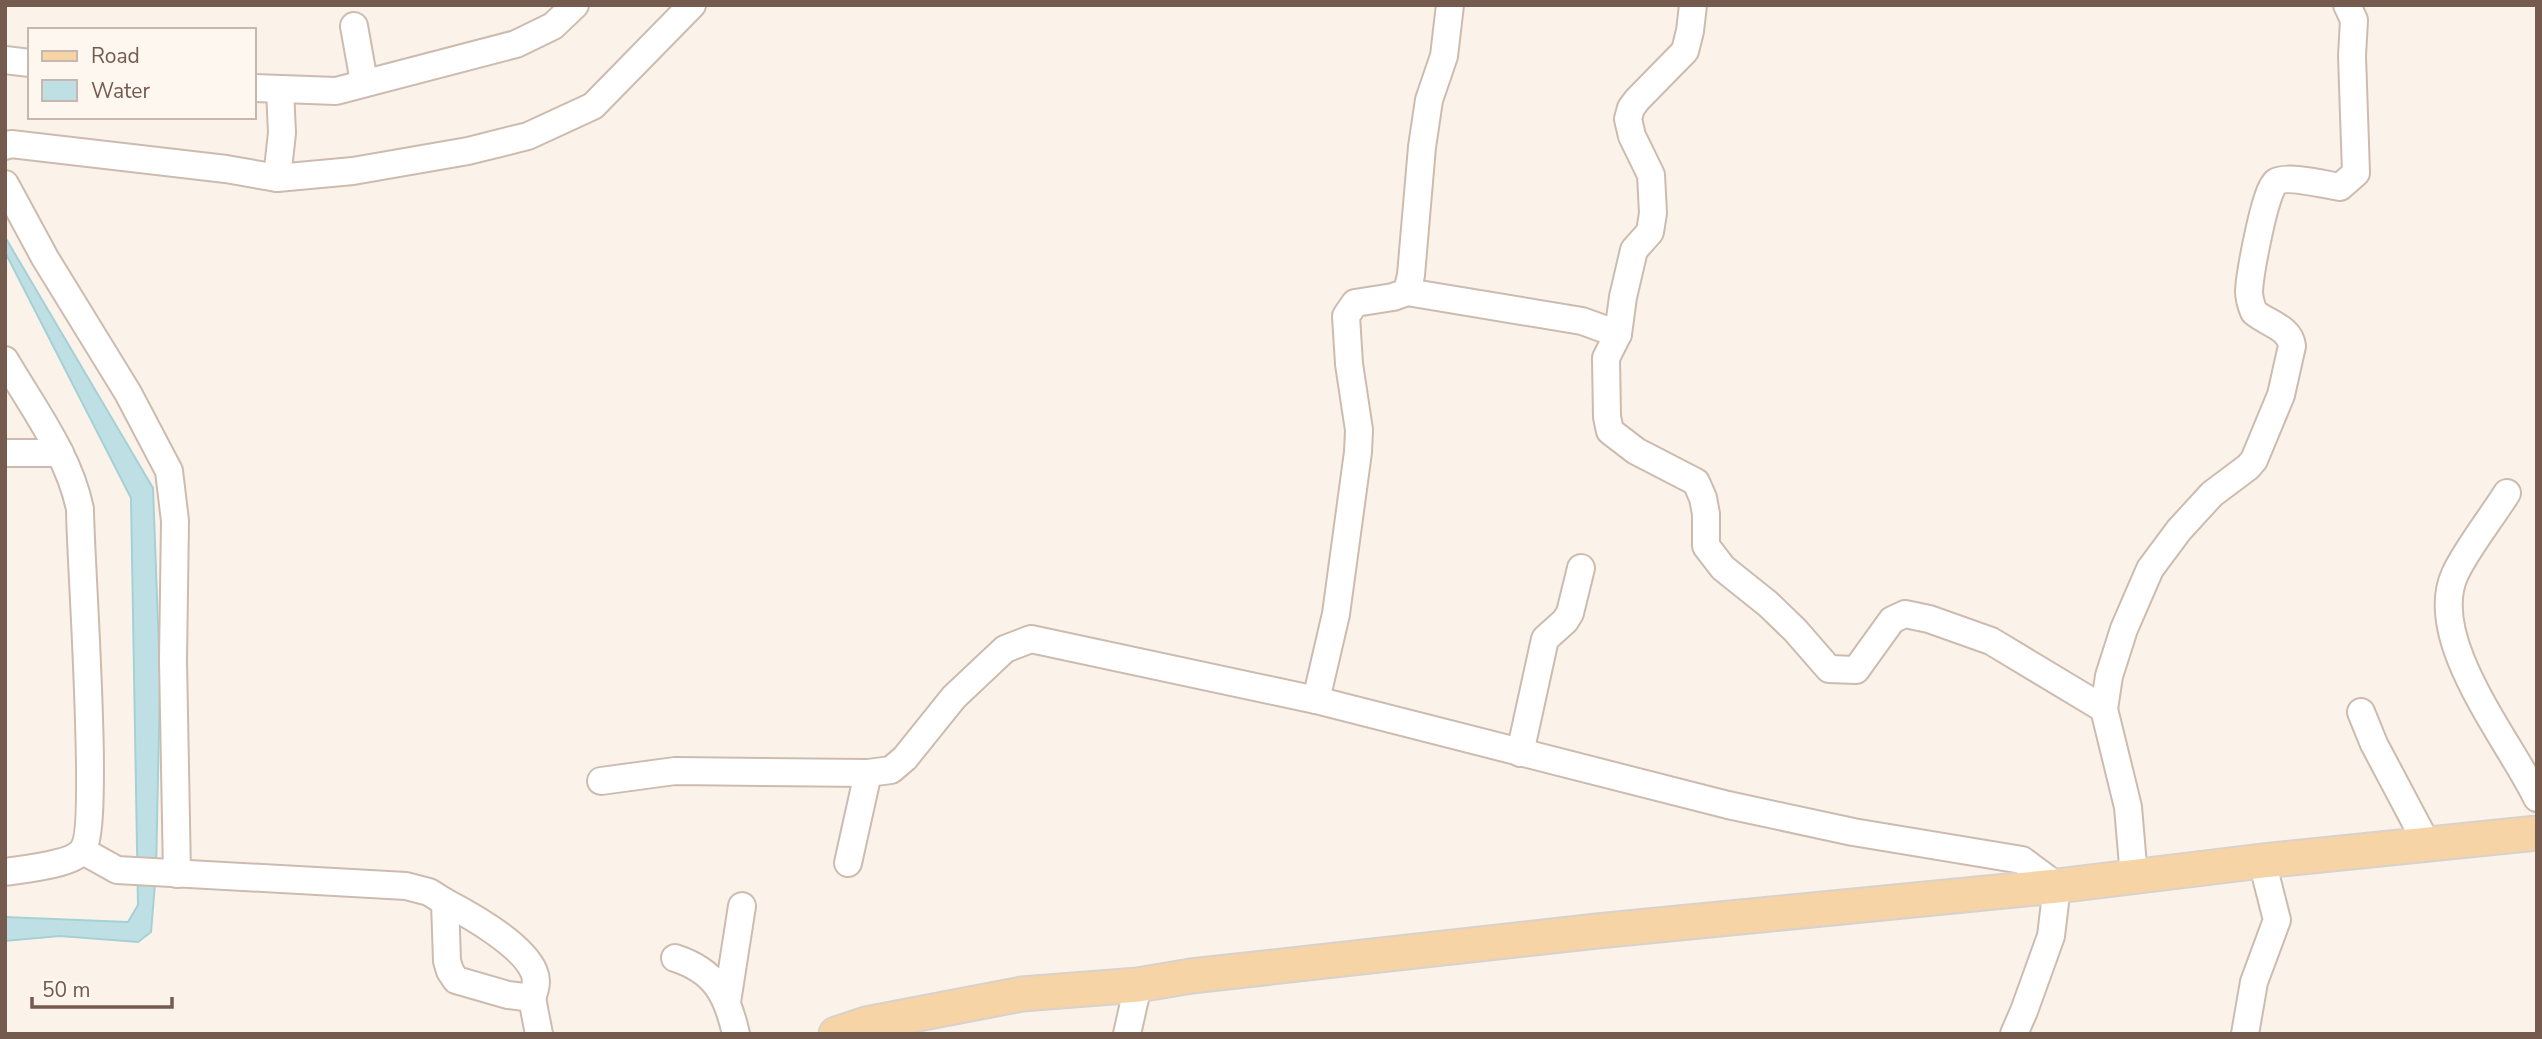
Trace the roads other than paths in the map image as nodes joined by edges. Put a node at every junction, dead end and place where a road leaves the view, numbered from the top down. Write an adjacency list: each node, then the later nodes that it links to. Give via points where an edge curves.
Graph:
1 (575, 5): 9 (street, via 553,26 516,44)
2 (692, 5): 13 (street, via 593,106 528,136 353,171)
3 (1450, 5): 15 (street, via 1444,56 1429,100)
4 (1693, 5): 16 (street, via 1685,51 1637,100 1628,119 1651,176 1654,198 1650,232 1634,250)
5 (2347, 5): 23 (street, via 2354,20 2356,173 2340,187 2277,181 2265,202 2250,278 2254,312 2291,338 2281,395 2261,448 2248,467 2211,494 2150,569 2124,629)
6 (354, 26): 9 (street)
7 (5, 60): 8 (street)
8 (28, 63)
9 (364, 82): 11 (street, via 336,91)
10 (256, 88): 11 (street)
11 (280, 90): 13 (street)
12 (5, 146): 13 (street)
13 (278, 171)
14 (5, 184): 35 (street, via 169,471 175,521)
15 (1407, 292): 16 (street, via 1572,319); 22 (street, via 1355,303 1346,316 1358,452 1336,614)
16 (1618, 334): 23 (street, via 1606,358 1610,431 1636,451 1696,482 1706,514 1706,546 1723,568 1796,630 1829,669 1856,670 1892,620 1905,614 1992,640)
17 (5, 360): 19 (street)
18 (5, 453): 19 (street)
19 (60, 453): 31 (street, via 80,509 90,799)
20 (2507, 494): 28 (street, via 2455,573 2448,617 2455,649)
21 (1581, 568): 25 (street, via 1570,612 1545,639)
22 (1316, 700): 25 (street); 26 (street, via 1031,639 1005,649 954,697 891,770)
23 (2104, 709): 36 (street, via 2128,807)
24 (2361, 712): 30 (street)
25 (1520, 753): 37 (street, via 1853,832 2022,860)
26 (868, 773): 27 (street, via 675,771); 33 (street)
27 (601, 781)
28 (2537, 798)
29 (2537, 833): 30 (main road)
30 (2427, 844): 32 (main road)
31 (83, 851): 34 (street, via 61,861); 35 (street, via 117,870)
32 (2262, 861): 36 (main road); 49 (street, via 2277,920 2254,982)
33 (848, 863)
34 (5, 872)
35 (171, 874): 38 (street, via 406,886)
36 (2134, 877): 37 (main road)
37 (2057, 886): 41 (main road, via 1597,931); 48 (street, via 2051,936)
38 (445, 902): 42 (street, via 479,920 525,958 534,972); 42 (street, via 447,961 456,980)
39 (742, 906): 43 (street)
40 (675, 958): 43 (street, via 703,971)
41 (1138, 985): 46 (main road, via 1022,994); 47 (street)
42 (532, 998): 44 (street)
43 (727, 1002): 45 (street)
44 (540, 1034)
45 (736, 1034)
46 (836, 1034)
47 (1127, 1034)
48 (2014, 1034)
49 (2245, 1034)

